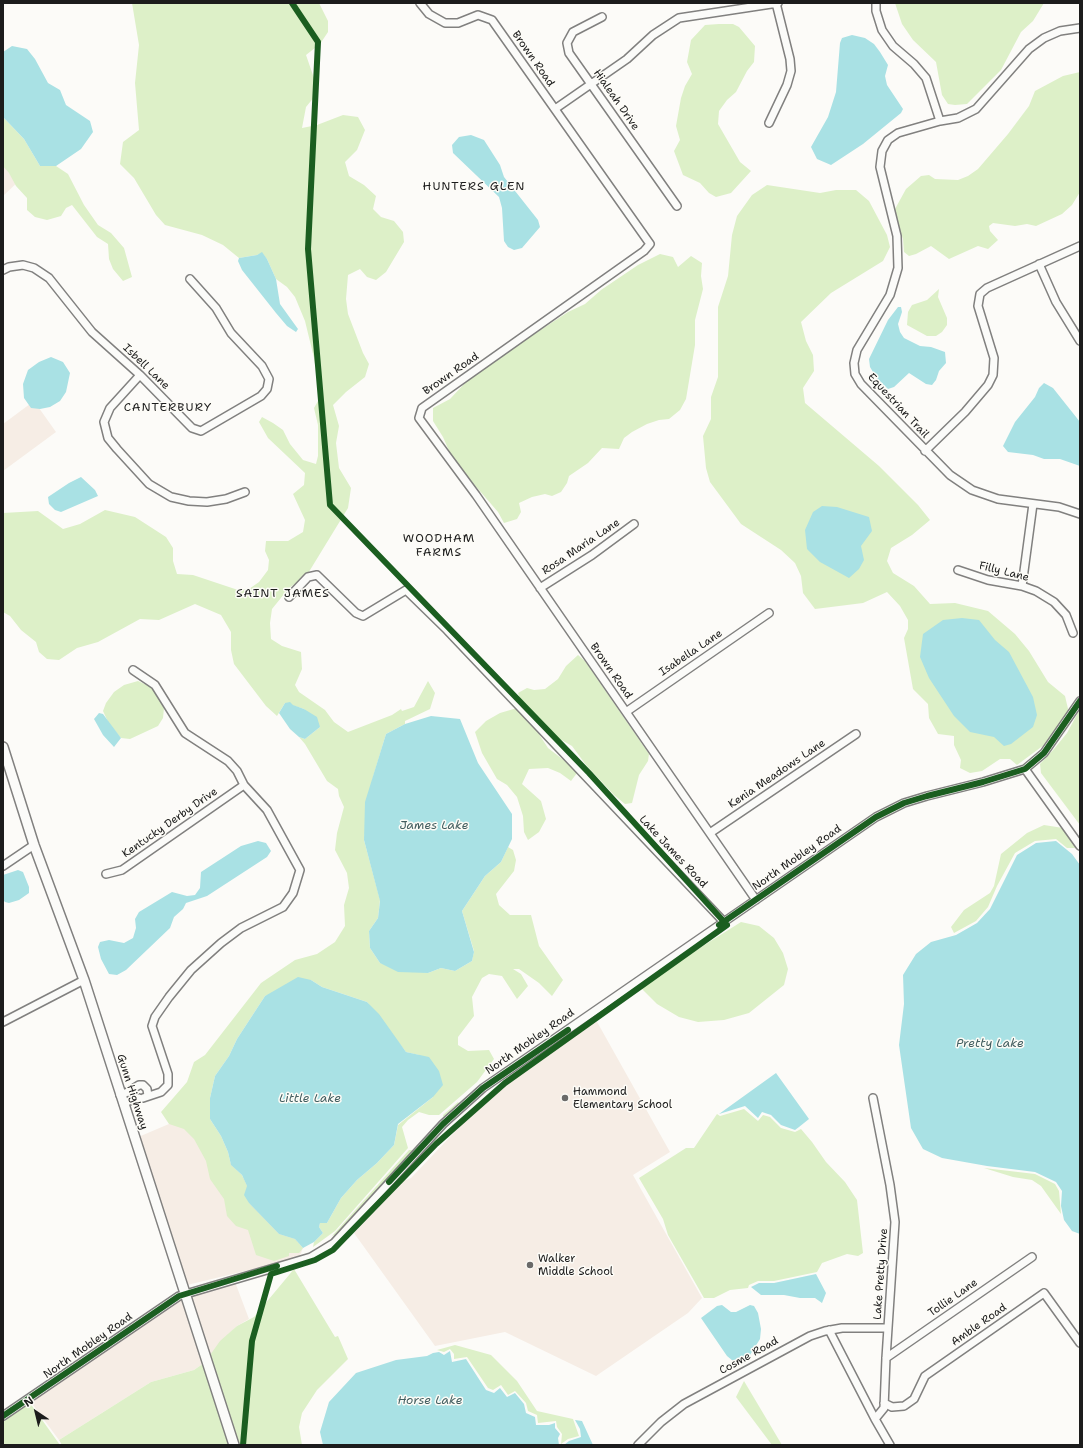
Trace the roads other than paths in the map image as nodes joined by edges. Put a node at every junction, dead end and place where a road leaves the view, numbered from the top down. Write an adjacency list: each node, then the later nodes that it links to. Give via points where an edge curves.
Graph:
1 (420, 3): 7 (street, Brown Road, via 429,14 445,23 458,23 478,14 492,20)
2 (777, 3): 6 (street, via 679,18 653,35 627,60); 9 (street, via 791,71)
3 (876, 3): 8 (street, via 882,30 893,46 926,78)
4 (602, 18): 6 (street, Hialeah Drive, via 572,32 567,42 569,54)
5 (1080, 28): 8 (street, Equestrian Trail, via 1060,31 1044,38 1028,49 976,109 958,118)
6 (590, 83): 7 (street); 10 (street, Hialeah Drive)
7 (555, 109): 24 (street, Brown Road, via 650,244 644,251 422,408 419,418)
8 (940, 121): 17 (street, Equestrian Trail, via 898,133 888,140 882,151 880,167 897,236 898,268 890,295 857,350 854,363 855,374 860,384)
9 (769, 124)
10 (677, 206)
11 (1080, 246): 12 (street, Equestrian Trail)
12 (1039, 264): 15 (street, via 1056,302); 17 (street, Equestrian Trail, via 987,288 980,294 978,306 994,358 993,375 988,385 965,412)
13 (3, 270): 16 (street, Isbell Lane, via 23,265 34,268 49,278 92,332)
14 (190, 279): 16 (street, Isbell Lane, via 216,308 231,333 262,366 269,379 267,389 262,396 201,431 192,428)
15 (1080, 341)
16 (140, 375): 18 (street, via 110,408 104,422 108,438 117,449 149,484 170,497 189,502 207,502)
17 (925, 451): 19 (street, Equestrian Trail, via 950,475 972,490 998,499)
18 (245, 492)
19 (1033, 504): 20 (street, Equestrian Trail, via 1059,507); 23 (street)
20 (1080, 514)
21 (634, 524): 24 (street, Rosa Maria Lane)
22 (958, 570): 23 (street, Filly Lane, via 988,580)
23 (1022, 586): 27 (street, Filly Lane, via 1054,602 1066,615)
24 (540, 588): 30 (street, Brown Road)
25 (289, 598): 41 (street, Lake James Road, via 308,577 317,575 356,613 364,616 402,590 406,590)
26 (770, 613): 30 (street, Isabella Lane)
27 (1073, 633)
28 (133, 670): 34 (street, via 155,686 185,732 228,761)
29 (1080, 701): 33 (street, North Mobley Road, via 1044,753)
30 (626, 712): 35 (street, Brown Road)
31 (856, 734): 35 (street, Kenia Meadows Lane)
32 (3, 746): 36 (main road, Gunn Highway)
33 (1025, 769): 37 (street); 40 (street, North Mobley Road, via 904,803 876,817)
34 (244, 785): 39 (street, Kentucky Derby Drive, via 122,870); 44 (street, via 267,810 300,870 293,893 283,907 242,928 221,943 192,970 169,997 152,1026 168,1074 168,1085 161,1092)
35 (710, 833): 40 (street, Brown Road)
36 (34, 845): 38 (street); 42 (main road, Gunn Highway)
37 (1080, 846)
38 (3, 866)
39 (106, 874)
40 (756, 900): 41 (street, North Mobley Road)
41 (724, 922): 48 (street, North Mobley Road, via 483,1088 443,1124 334,1243 311,1257)
42 (84, 980): 43 (street); 46 (main road, Gunn Highway)
43 (3, 1022)
44 (144, 1097): 46 (street); 46 (street, via 147,1089 139,1085)
45 (873, 1098): 49 (street, Lake Pretty Drive, via 895,1222)
46 (121, 1099): 48 (main road, Gunn Highway)
47 (1032, 1257): 52 (street, Tollie Lane)
48 (184, 1294): 54 (street, North Mobley Road); 56 (main road, Gunn Highway)
49 (888, 1328): 50 (street, Cosme Road); 52 (street, Lake Pretty Drive)
50 (829, 1330): 55 (street); 57 (street, Cosme Road, via 810,1336 684,1404)
51 (1080, 1343): 53 (street, Amble Road, via 1044,1293 925,1376 914,1399 904,1406 892,1407)
52 (886, 1358): 53 (street, Lake Pretty Drive)
53 (884, 1403): 55 (street, Lake Pretty Drive, via 882,1412)
54 (3, 1416)
55 (875, 1419): 58 (street)
56 (234, 1445)
57 (638, 1445)
58 (890, 1445)

